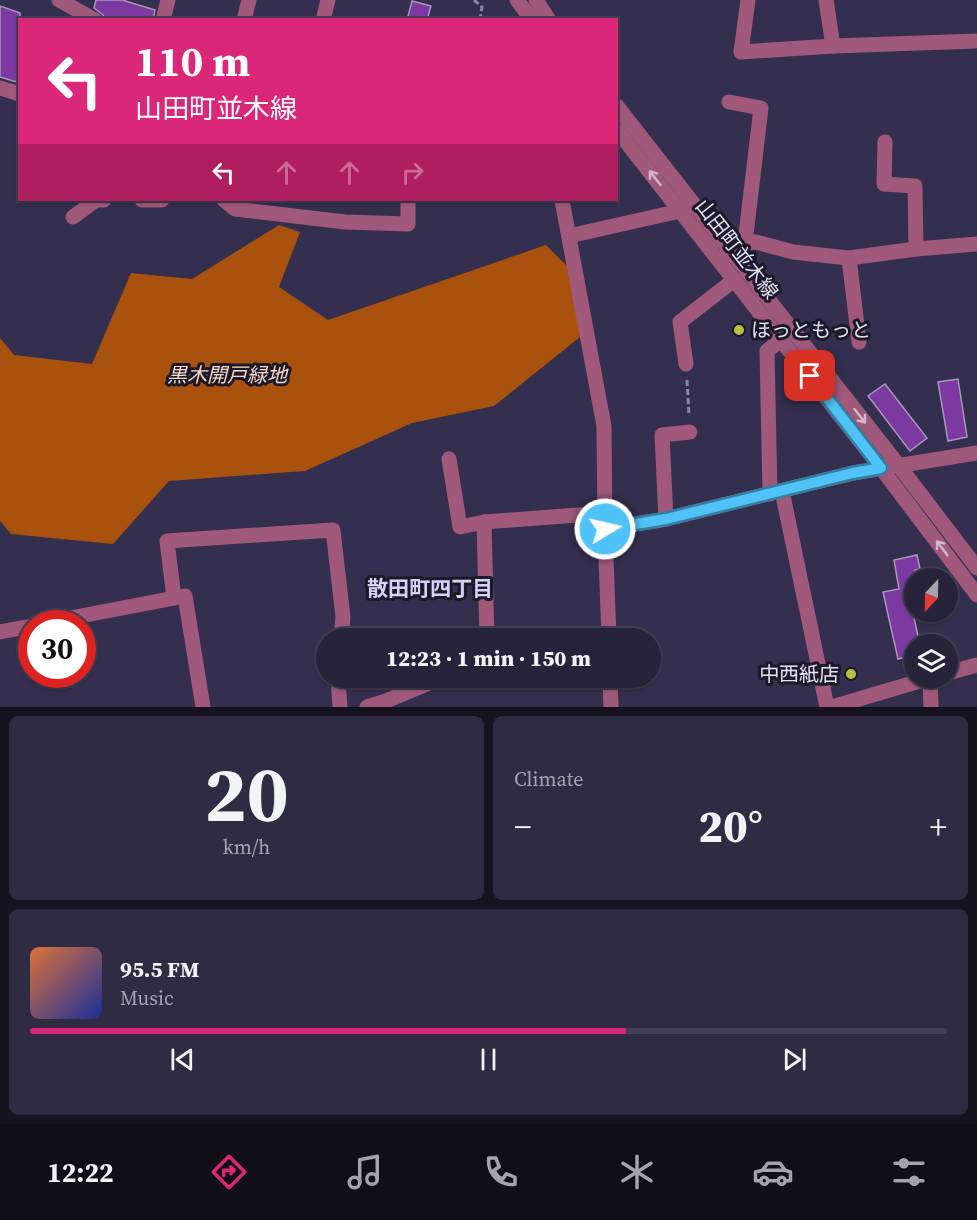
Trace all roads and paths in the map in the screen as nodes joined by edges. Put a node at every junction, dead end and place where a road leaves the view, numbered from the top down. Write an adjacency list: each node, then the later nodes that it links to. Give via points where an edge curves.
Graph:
1 (59, 0): 9 (street)
2 (168, 0): 10 (street)
3 (249, 0): 11 (street)
4 (328, 0): 12 (street)
5 (474, 0): 13 (path, via 482,7)
6 (748, 0): 16 (street, via 741,52)
7 (826, 0): 16 (street)
8 (524, 5): 14 (street)
9 (90, 11)
10 (164, 18)
11 (244, 18)
12 (324, 18)
13 (480, 18)
14 (546, 18)
15 (977, 41): 16 (street)
16 (833, 46)
17 (0, 88): 18 (street)
18 (18, 93)
19 (729, 102): 31 (street, via 761,108)
20 (618, 108): 27 (street, 山田町並木線)
21 (618, 132): 28 (street, 山田町並木線, one-way to 21)
22 (885, 142): 32 (street, via 884,183 915,186)
23 (95, 201): 29 (street)
24 (225, 201): 25 (street, via 235,209 345,222 408,224)
25 (408, 201)
26 (562, 201): 30 (street)
27 (694, 204): 28 (street); 34 (street, 山田町並木線)
28 (680, 210): 30 (street); 34 (street, 山田町並木線)
29 (73, 217)
30 (569, 236): 46 (street, via 604,426)
31 (745, 243): 34 (street); 35 (street)
32 (916, 249): 33 (street); 35 (street)
33 (976, 249)
34 (724, 256): 36 (street, 山田町並木線); 43 (street, 山田町並木線, one-way to 43)
35 (849, 258): 38 (street)
36 (734, 280): 37 (street, 山田町並木線); 39 (street, via 681,322)
37 (781, 340): 44 (street, 山田町並木線); 45 (street, via 767,351)
38 (859, 342)
39 (686, 364): 40 (path)
40 (690, 432): 47 (street, via 662,435)
41 (977, 453): 43 (street)
42 (449, 459): 48 (street, via 460,527)
43 (899, 466): 44 (street); 50 (street, 山田町並木線)
44 (881, 468): 45 (street); 51 (street, 山田町並木線, one-way to 44)
45 (776, 493): 47 (street); 72 (street)
46 (605, 513): 48 (street); 49 (street)
47 (666, 519): 49 (street)
48 (484, 522): 55 (street)
49 (605, 529): 56 (street)
50 (977, 568)
51 (977, 595)
52 (174, 598): 53 (street); 54 (street, via 167,541 333,530); 68 (street, via 185,596)
53 (96, 613)
54 (342, 628)
55 (487, 628)
56 (609, 628)
57 (18, 629): 58 (street)
58 (0, 632)
59 (977, 665): 60 (street)
60 (958, 670)
61 (339, 688): 69 (street)
62 (420, 688): 67 (street)
63 (610, 688): 71 (street)
64 (908, 688): 66 (street)
65 (930, 688): 73 (street)
66 (883, 699): 72 (street)
67 (387, 704): 70 (street)
68 (203, 707)
69 (340, 707)
70 (367, 707)
71 (611, 707)
72 (830, 707)
73 (931, 707)

